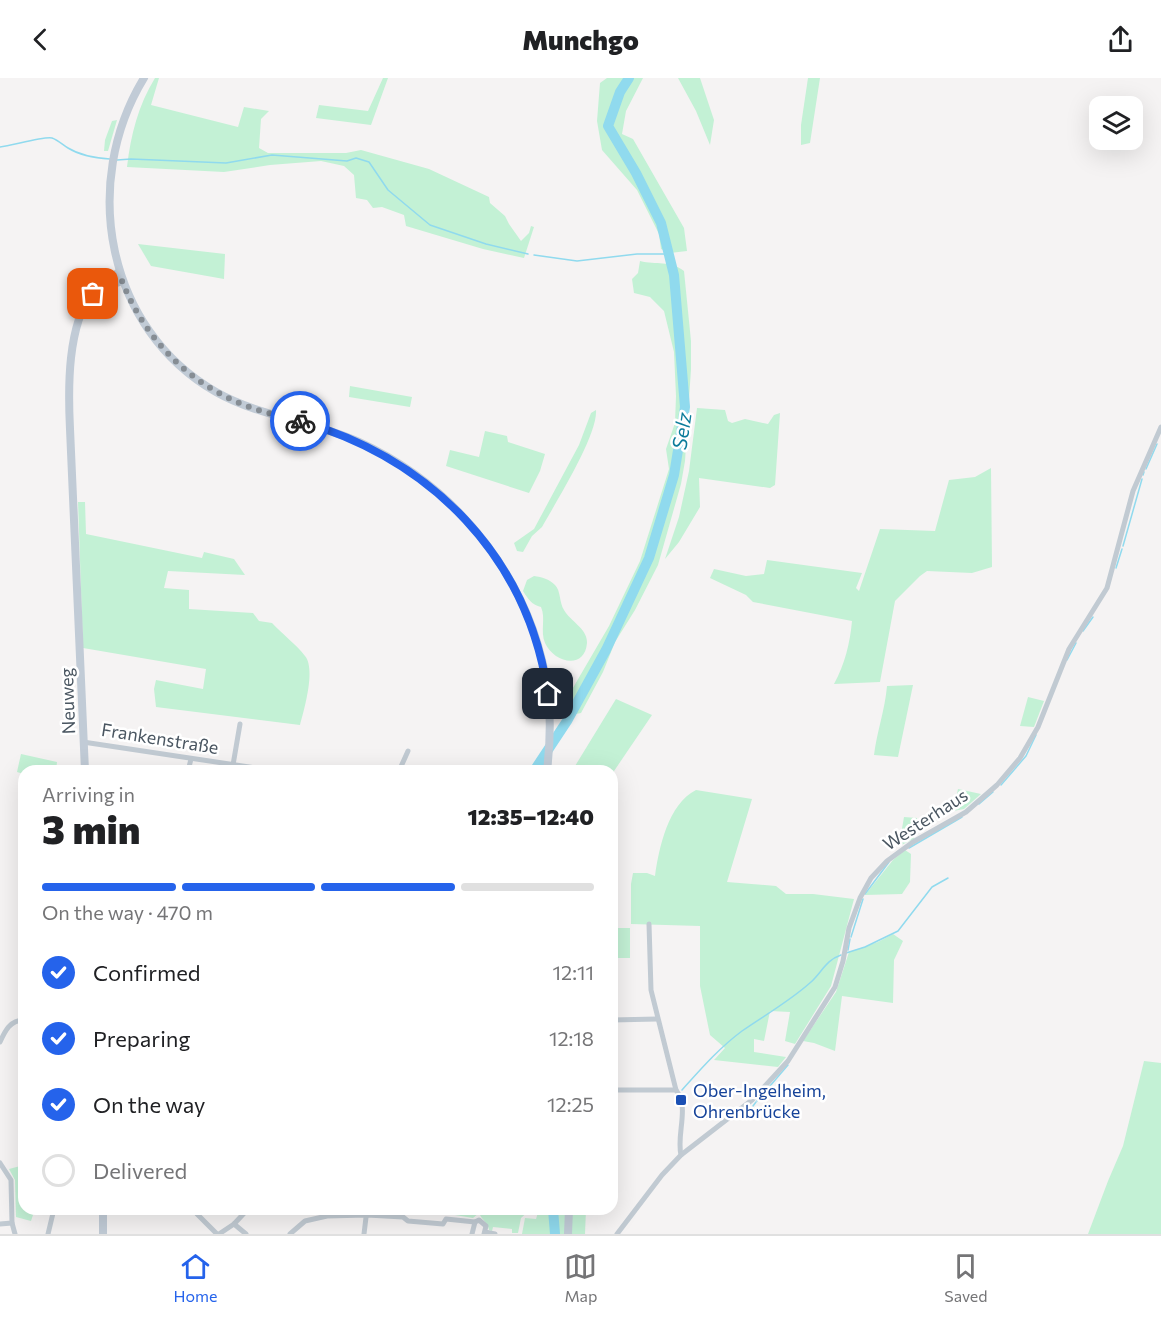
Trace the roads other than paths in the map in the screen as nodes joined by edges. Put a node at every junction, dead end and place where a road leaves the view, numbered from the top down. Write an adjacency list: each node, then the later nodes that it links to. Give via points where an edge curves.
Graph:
1 (144, 78): 2 (main road, via 128,108 111,169 110,221)
2 (119, 272): 3 (main road); 4 (main road)
3 (122, 281): 4 (main road); 14 (main road, via 131,303 157,342 195,378 239,403 344,436 389,458 453,507 486,544 507,574 538,645 549,709)
4 (89, 298): 7 (main road, Neuweg, via 78,322 69,381)
5 (1161, 427): 22 (street, Westerhaus, via 1133,491 1107,588 1069,649 1038,727 1024,751 975,805 913,842 871,878 849,928 835,987 788,1060 753,1100)
6 (240, 724): 12 (street, Frankenstraße)
7 (83, 742): 9 (street, Frankenstraße); 10 (main road, Neuweg)
8 (408, 752): 13 (street)
9 (191, 759): 11 (street); 12 (street, Frankenstraße)
10 (85, 765)
11 (190, 765)
12 (233, 765)
13 (402, 765)
14 (548, 765)
15 (650, 924): 16 (street, via 651,990)
16 (657, 1019): 17 (street); 21 (street)
17 (618, 1020)
18 (18, 1021): 19 (street, via 9,1025)
19 (0, 1042)
20 (618, 1090): 21 (street)
21 (676, 1090): 22 (street, via 683,1109 678,1143)
22 (681, 1155): 47 (street, Westerhaus)
23 (0, 1163): 33 (street, via 11,1180)
24 (53, 1215): 38 (street)
25 (103, 1215): 39 (main road)
26 (197, 1215): 40 (street)
27 (242, 1215): 35 (street)
28 (337, 1215): 42 (street, via 305,1221)
29 (367, 1215): 43 (street)
30 (389, 1215): 32 (street, via 443,1224 446,1219)
31 (569, 1215): 46 (main road)
32 (475, 1221): 36 (street, via 482,1221); 44 (street)
33 (12, 1223): 34 (street); 37 (street)
34 (0, 1224)
35 (234, 1224): 40 (street); 41 (street)
36 (485, 1233): 45 (street)
37 (15, 1234)
38 (48, 1234)
39 (103, 1234)
40 (218, 1234)
41 (246, 1234)
42 (290, 1234)
43 (364, 1234)
44 (472, 1234)
45 (495, 1234)
46 (568, 1234)
47 (617, 1234)

